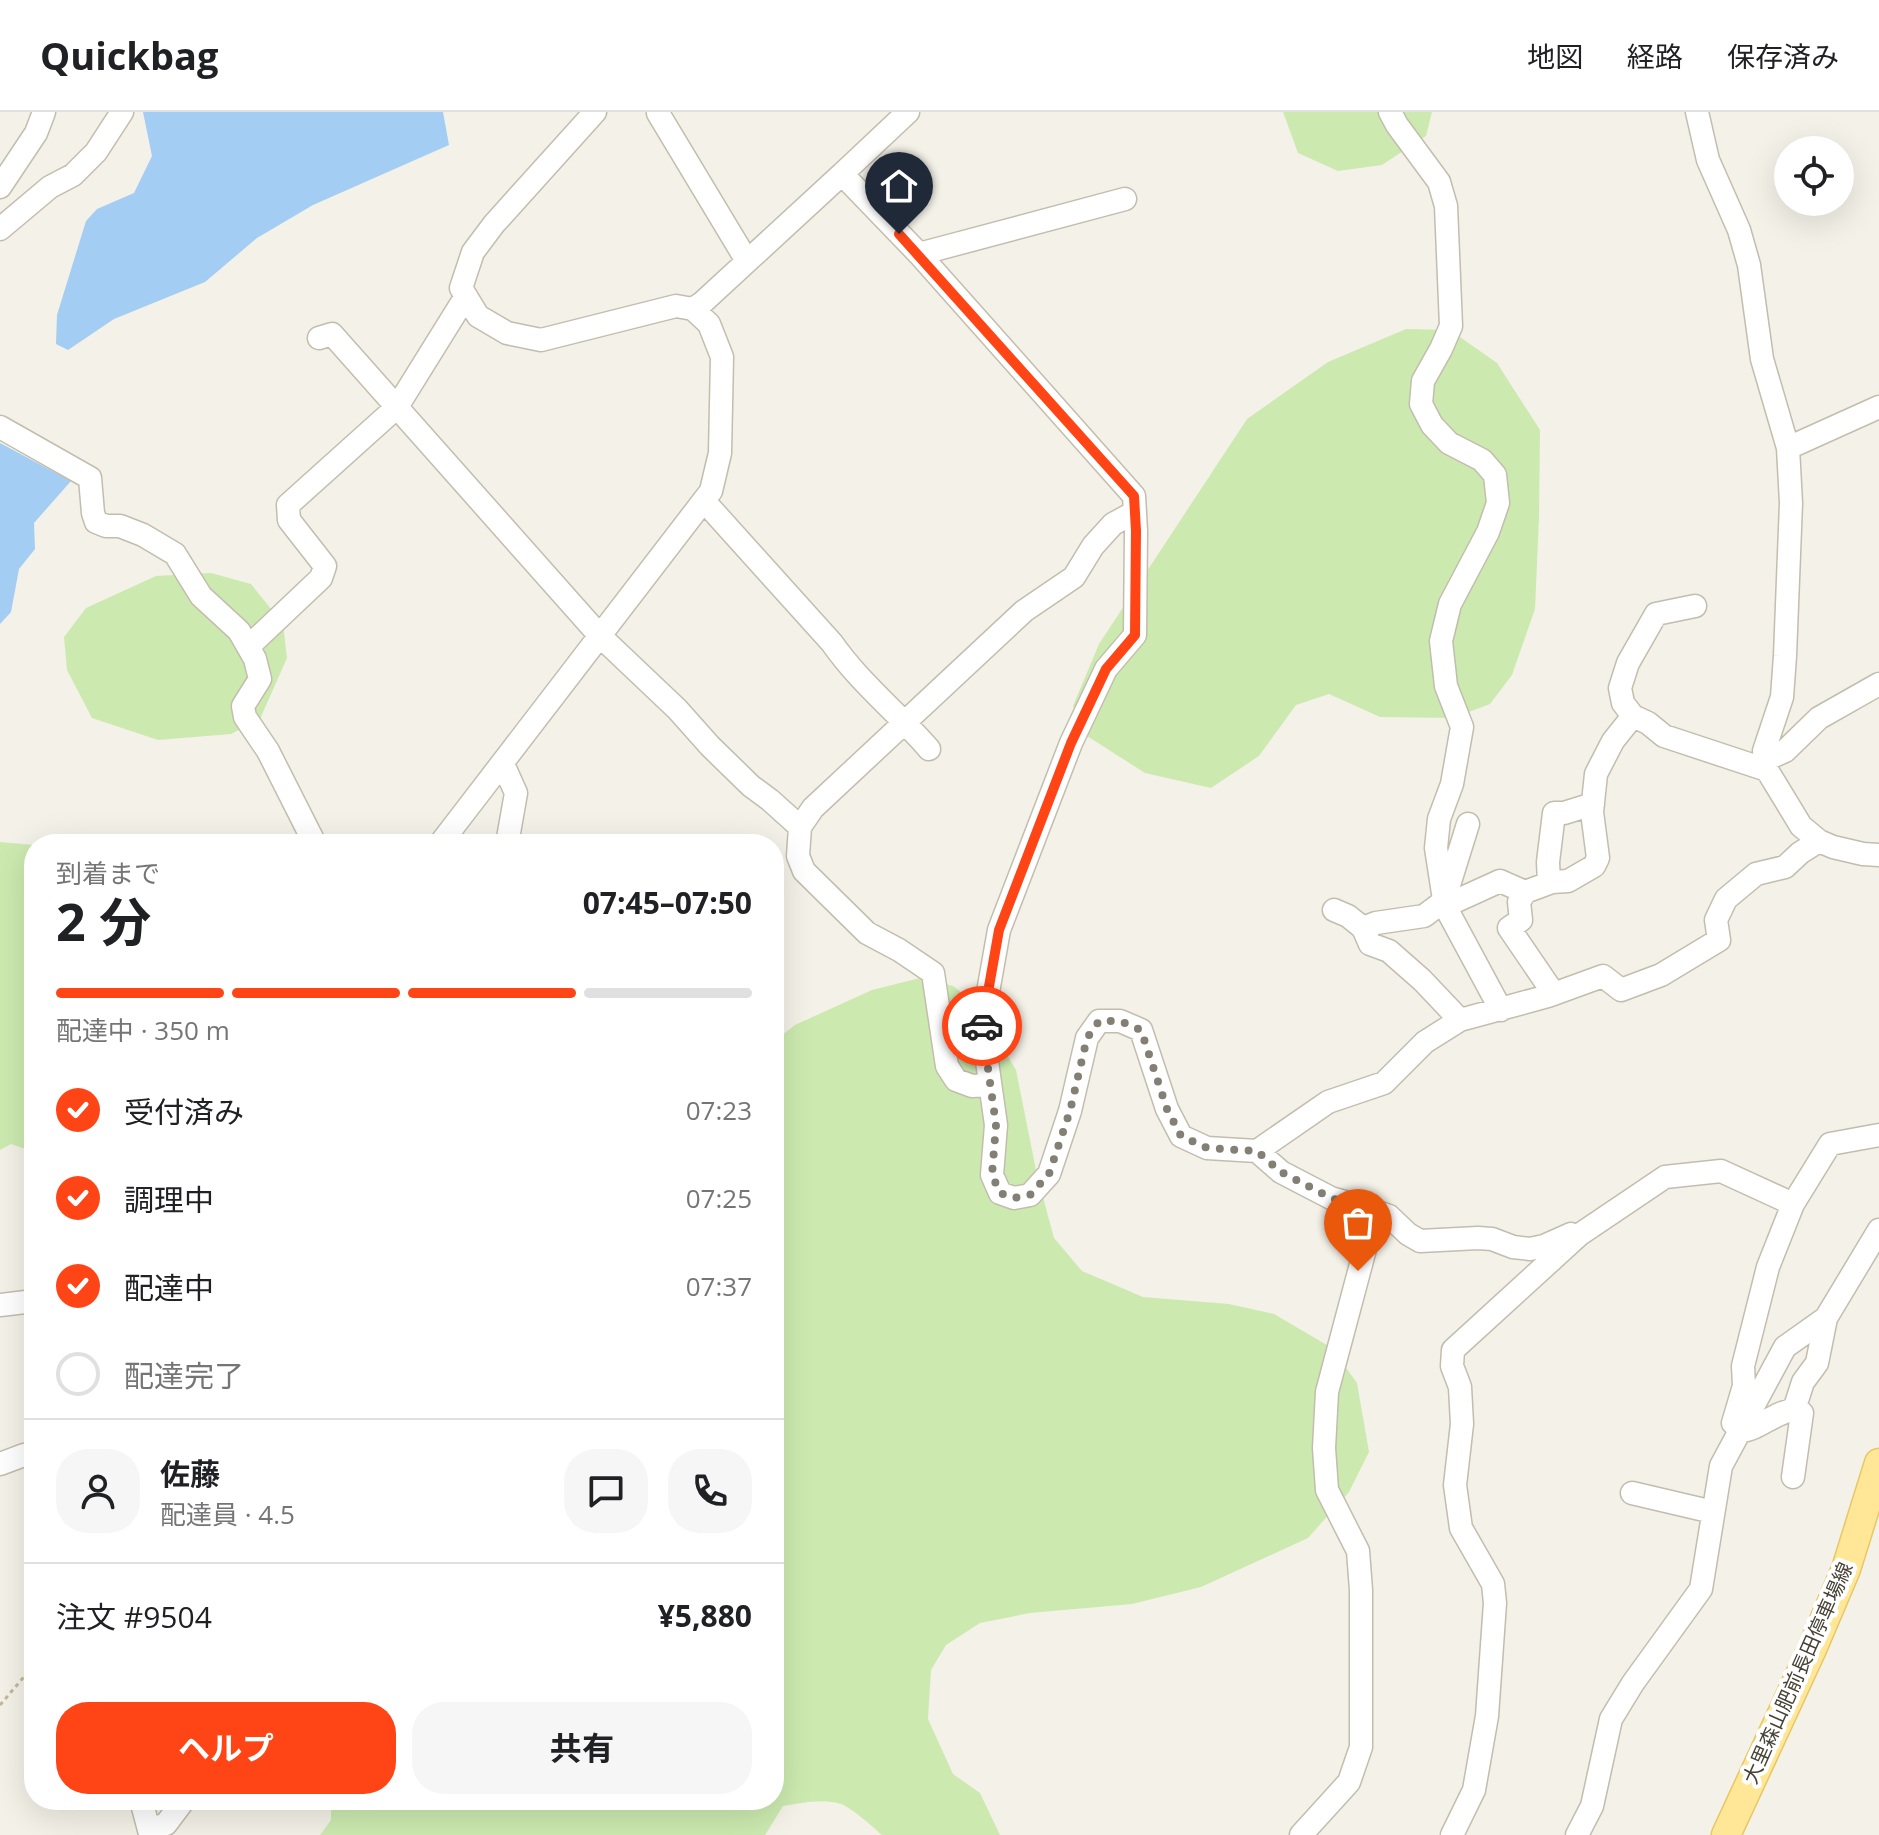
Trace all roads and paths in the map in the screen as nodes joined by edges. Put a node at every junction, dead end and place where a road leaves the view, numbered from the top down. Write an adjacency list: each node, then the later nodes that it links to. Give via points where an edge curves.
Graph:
1 (44, 112): 9 (street)
2 (122, 112): 11 (street, via 96,152 73,175 50,187)
3 (595, 112): 14 (street, via 473,252 461,288)
4 (908, 112): 8 (street)
5 (1390, 112): 42 (street, via 1439,182 1446,206 1451,326 1423,381 1421,404 1449,443 1482,460 1495,475 1498,503 1450,604 1441,641 1446,686 1462,727 1436,848)
6 (1697, 112): 20 (street, via 1708,160 1749,265 1762,359)
7 (658, 113): 13 (street)
8 (842, 174): 12 (street); 13 (street)
9 (0, 187)
10 (1125, 199): 12 (street)
11 (0, 229)
12 (919, 254): 22 (street, via 1134,496)
13 (747, 261): 15 (street)
14 (466, 296): 15 (street, via 478,316 507,333 541,340 676,306); 17 (street)
15 (693, 309): 21 (street, via 709,324 722,357 720,453)
16 (319, 338): 17 (street, via 332,334)
17 (397, 407): 24 (street); 25 (street, via 288,505 289,520 325,566 321,578)
18 (1879, 407): 20 (street)
19 (0, 427): 25 (street, via 90,478 96,522 143,535 175,554 201,596 239,631)
20 (1788, 448): 31 (street, via 1785,656 1782,697 1764,751)
21 (704, 501): 24 (street); 28 (street)
22 (1135, 512): 28 (street, via 1113,524 1074,577 1024,611); 48 (street, via 1135,635 1106,669 1071,743 999,930 982,1026)
23 (1695, 606): 27 (street, via 1656,614 1628,663 1620,688)
24 (600, 636): 30 (street); 34 (street, via 751,786)
25 (248, 647): 35 (street, via 260,679 243,706 245,717)
26 (1879, 684): 31 (street, via 1819,718)
27 (1633, 716): 31 (street, via 1664,736); 32 (street, via 1596,774)
28 (905, 722): 29 (street); 34 (street, via 813,808)
29 (929, 749)
30 (503, 764): 36 (street); 37 (street, via 516,793)
31 (1766, 765): 38 (street, via 1801,826)
32 (1593, 804): 40 (street, via 1554,813); 40 (street, via 1598,858 1594,866 1568,881)
33 (1468, 824): 42 (street)
34 (800, 827): 48 (street, via 798,856 804,871 867,933 933,973 947,1066 956,1080)
35 (310, 834)
36 (448, 834)
37 (509, 834)
38 (1819, 841): 39 (street); 45 (street, via 1785,867 1756,874 1726,899 1716,920 1719,940 1661,975 1621,990 1603,976)
39 (1879, 855)
40 (1549, 883): 41 (street)
41 (1525, 892): 42 (street, via 1500,881); 45 (street, via 1519,902 1521,920 1509,928)
42 (1444, 903): 44 (street, via 1424,916); 46 (street)
43 (1334, 910): 44 (street)
44 (1363, 928): 47 (street, via 1370,944 1389,951)
45 (1554, 994): 46 (street)
46 (1501, 1010): 47 (street)
47 (1460, 1020): 50 (street, via 1425,1042 1384,1083 1328,1102)
48 (990, 1085): 50 (street, via 996,1125 992,1175 1000,1193 1014,1198 1030,1195 1049,1174 1087,1038 1099,1021 1120,1021 1141,1030 1181,1136 1207,1148)
49 (1879, 1135): 51 (street, via 1830,1144)
50 (1257, 1151): 52 (street, via 1281,1172 1331,1198)
51 (1793, 1204): 54 (street, via 1721,1171 1665,1177); 63 (street, via 1768,1267)
52 (1366, 1208): 54 (street, via 1389,1216 1420,1241 1492,1239 1530,1249); 71 (street, via 1372,1223 1327,1392 1324,1448 1327,1490 1358,1551 1361,1747 1349,1782)
53 (1879, 1230): 57 (street)
54 (1579, 1235): 72 (street, via 1453,1350 1462,1424 1455,1485 1461,1528 1493,1584 1495,1603 1487,1716 1474,1790)
55 (24, 1302): 56 (street)
56 (0, 1305)
57 (1826, 1318): 58 (street, via 1817,1363 1803,1382); 59 (street, via 1785,1347)
58 (1794, 1410): 59 (street); 64 (street, via 1802,1413)
59 (1740, 1431): 63 (street)
60 (24, 1456): 62 (street)
61 (1879, 1463): 74 (main road, 大里森山肥前長田停車場線, via 1846,1569)
62 (0, 1464)
63 (1721, 1466): 66 (street)
64 (1793, 1477)
65 (1632, 1493): 66 (street)
66 (1713, 1512): 73 (street, via 1701,1589 1611,1719 1592,1806)
67 (24, 1677): 68 (path)
68 (0, 1705)
69 (144, 1810): 70 (street, via 149,1830 166,1824)
70 (176, 1810)
71 (1301, 1835)
72 (1452, 1835)
73 (1577, 1835)
74 (1726, 1835)

